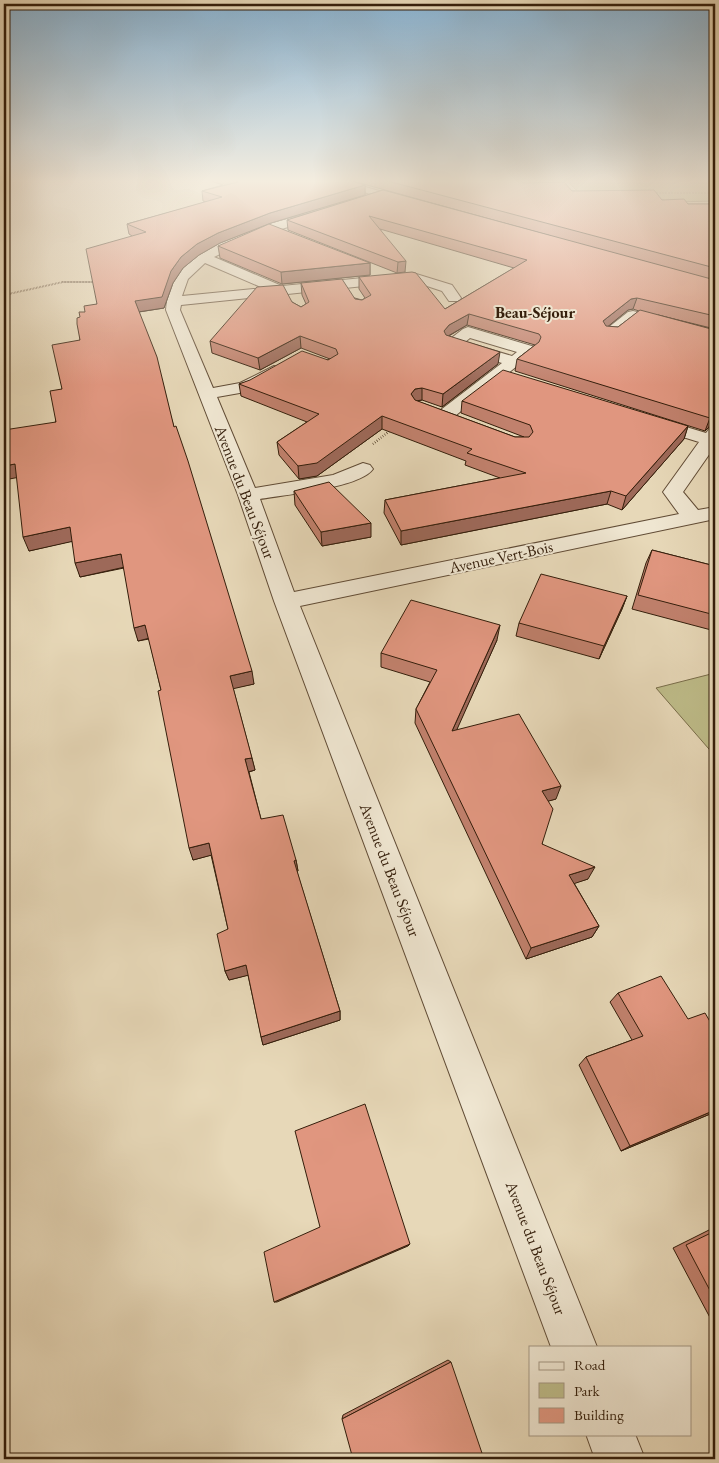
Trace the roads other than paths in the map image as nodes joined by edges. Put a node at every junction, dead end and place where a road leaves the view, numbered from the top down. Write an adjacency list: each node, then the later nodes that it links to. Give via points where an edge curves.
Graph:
1 (224, 248): 2 (street)
2 (205, 258): 6 (street); 9 (street, via 185,274)
3 (369, 268): 4 (street)
4 (396, 278): 5 (street); 7 (street, via 414,277 447,288)
5 (347, 284): 6 (street); 8 (street)
6 (285, 290): 9 (street); 10 (street)
7 (454, 298)
8 (357, 299)
9 (174, 301): 17 (street, Avenue du Beau Séjour, via 173,310)
10 (298, 305)
11 (609, 334): 12 (street, via 633,315)
12 (715, 336)
13 (514, 362): 15 (street)
14 (286, 365): 17 (street, via 245,387)
15 (499, 374): 16 (street); 18 (street, via 452,419)
16 (518, 380)
17 (206, 394): 22 (street, Avenue du Beau Séjour)
18 (421, 407)
19 (637, 417): 20 (street)
20 (713, 437): 24 (street, via 672,492)
21 (364, 469): 22 (street, via 338,480)
22 (248, 495): 25 (street, Avenue du Beau Séjour)
23 (715, 513): 24 (street, Avenue Vert-Bois)
24 (692, 517): 25 (street, Avenue Vert-Bois)
25 (286, 601): 26 (street, Avenue du Beau Séjour)
26 (574, 1346)
27 (611, 1436): 28 (street)
28 (620, 1459)

